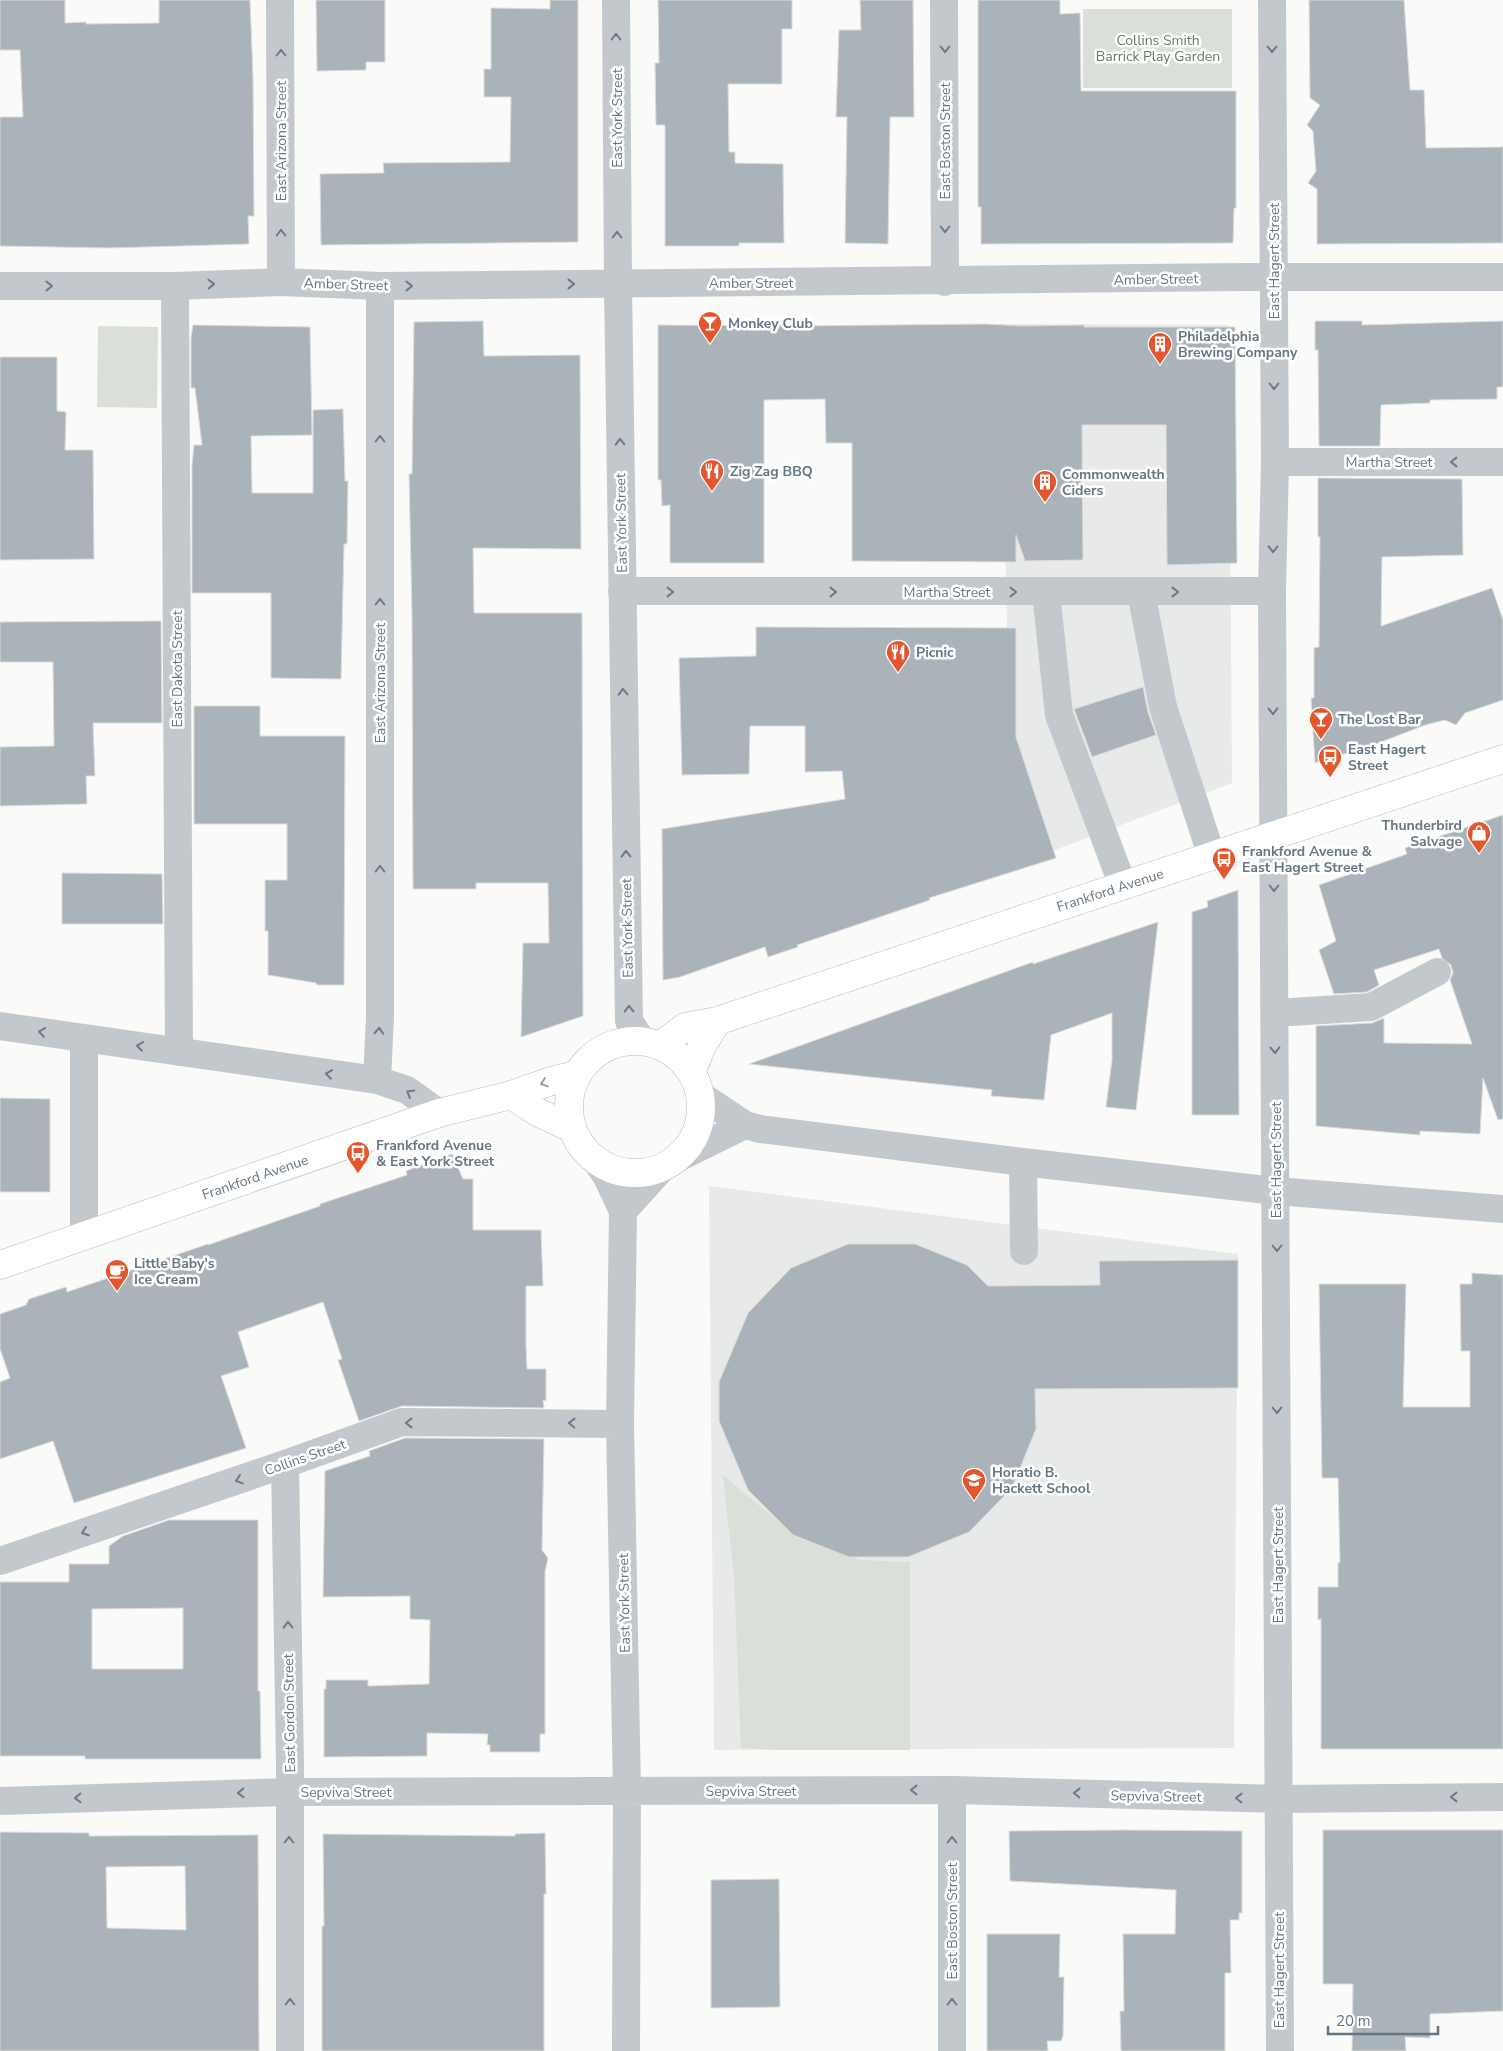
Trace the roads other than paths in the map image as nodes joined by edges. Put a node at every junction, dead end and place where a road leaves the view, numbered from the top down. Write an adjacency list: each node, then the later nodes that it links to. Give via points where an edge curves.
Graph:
1 (280, 0): 7 (street, East Arizona Street, one-way to 1)
2 (616, 0): 9 (street, East York Street, one-way to 2)
3 (944, 0): 8 (street, East Boston Street, one-way to 8)
4 (1272, 0): 5 (street, East Hagert Street, one-way to 5)
5 (1274, 277): 6 (street, Amber Street); 8 (street, Amber Street); 13 (street, East Hagert Street, one-way to 13)
6 (1503, 277)
7 (281, 282): 11 (street, Amber Street, one-way to 7); 12 (street, Amber Street)
8 (945, 282): 9 (street, Amber Street)
9 (618, 284): 12 (street, Amber Street, one-way to 9); 15 (street, East York Street, one-way to 9)
10 (0, 286): 11 (street, Amber Street, one-way to 11)
11 (175, 286): 29 (street, East Dakota Street)
12 (380, 286): 31 (street, East Arizona Street, one-way to 12, via 380,1017)
13 (1275, 462): 14 (street, Martha Street, one-way to 13); 16 (street, East Hagert Street, one-way to 16)
14 (1503, 462)
15 (622, 591): 17 (street, Martha Street, one-way to 17); 28 (street, East York Street, one-way to 15, via 629,1021)
16 (1272, 591): 18 (street, Martha Street, one-way to 16); 20 (street, East Hagert Street, one-way to 20)
17 (1046, 592): 18 (street, Martha Street); 22 (street, via 1059,715)
18 (1141, 592): 21 (street, via 1163,707)
19 (1503, 759): 20 (main road, Frankford Avenue)
20 (1274, 836): 21 (main road, Frankford Avenue); 24 (street, East Hagert Street, one-way to 24)
21 (1212, 857): 22 (main road, Frankford Avenue)
22 (1123, 886): 25 (main road, Frankford Avenue)
23 (1437, 972): 24 (street, via 1371,1007)
24 (1275, 1013): 40 (street, East Hagert Street, one-way to 40)
25 (717, 1021): 28 (main road, Frankford Avenue, via 685,1028); 32 (main road, via 702,1046)
26 (0, 1026): 27 (street, one-way to 26)
27 (84, 1038): 29 (street, one-way to 27); 43 (street)
28 (651, 1044): 30 (main road, via 616,1044 593,1056); 32 (main road, via 678,1056)
29 (179, 1052): 31 (street, one-way to 29)
30 (577, 1075): 33 (main road, Frankford Avenue, one-way to 33); 36 (main road, via 569,1110)
31 (377, 1080): 34 (street, one-way to 31, via 407,1090)
32 (696, 1083): 35 (street); 38 (main road, via 701,1118 694,1139)
33 (511, 1095): 34 (main road, Frankford Avenue); 36 (main road, via 539,1113)
34 (439, 1113): 43 (main road, Frankford Avenue)
35 (745, 1125): 38 (street); 39 (street)
36 (572, 1128): 37 (main road, via 582,1146)
37 (597, 1162): 38 (main road, via 618,1171 640,1173); 42 (street, East York Street)
38 (671, 1162): 42 (street)
39 (1023, 1162): 40 (street); 44 (street)
40 (1276, 1191): 41 (street); 53 (street, East Hagert Street, one-way to 53)
41 (1503, 1209)
42 (623, 1211): 46 (street, East York Street)
43 (84, 1236): 45 (main road, Frankford Avenue)
44 (1024, 1251)
45 (0, 1265)
46 (620, 1424): 47 (street, Collins Street, one-way to 47, via 402,1422); 51 (street, East York Street)
47 (285, 1464): 48 (street, Collins Street, one-way to 48); 50 (street, East Gordon Street, one-way to 47)
48 (0, 1560)
49 (952, 1790): 51 (street, Sepviva Street, one-way to 51); 53 (street, Sepviva Street, one-way to 49); 57 (street, East Boston Street, one-way to 49)
50 (290, 1792): 51 (street, Sepviva Street); 54 (street, Sepviva Street, one-way to 54); 55 (street, East Gordon Street, one-way to 50)
51 (627, 1792): 56 (street, East York Street)
52 (1503, 1797): 53 (street, Sepviva Street, one-way to 53)
53 (1279, 1799): 58 (street, East Hagert Street)
54 (0, 1801)
55 (290, 2051)
56 (626, 2051)
57 (952, 2051)
58 (1280, 2051)

